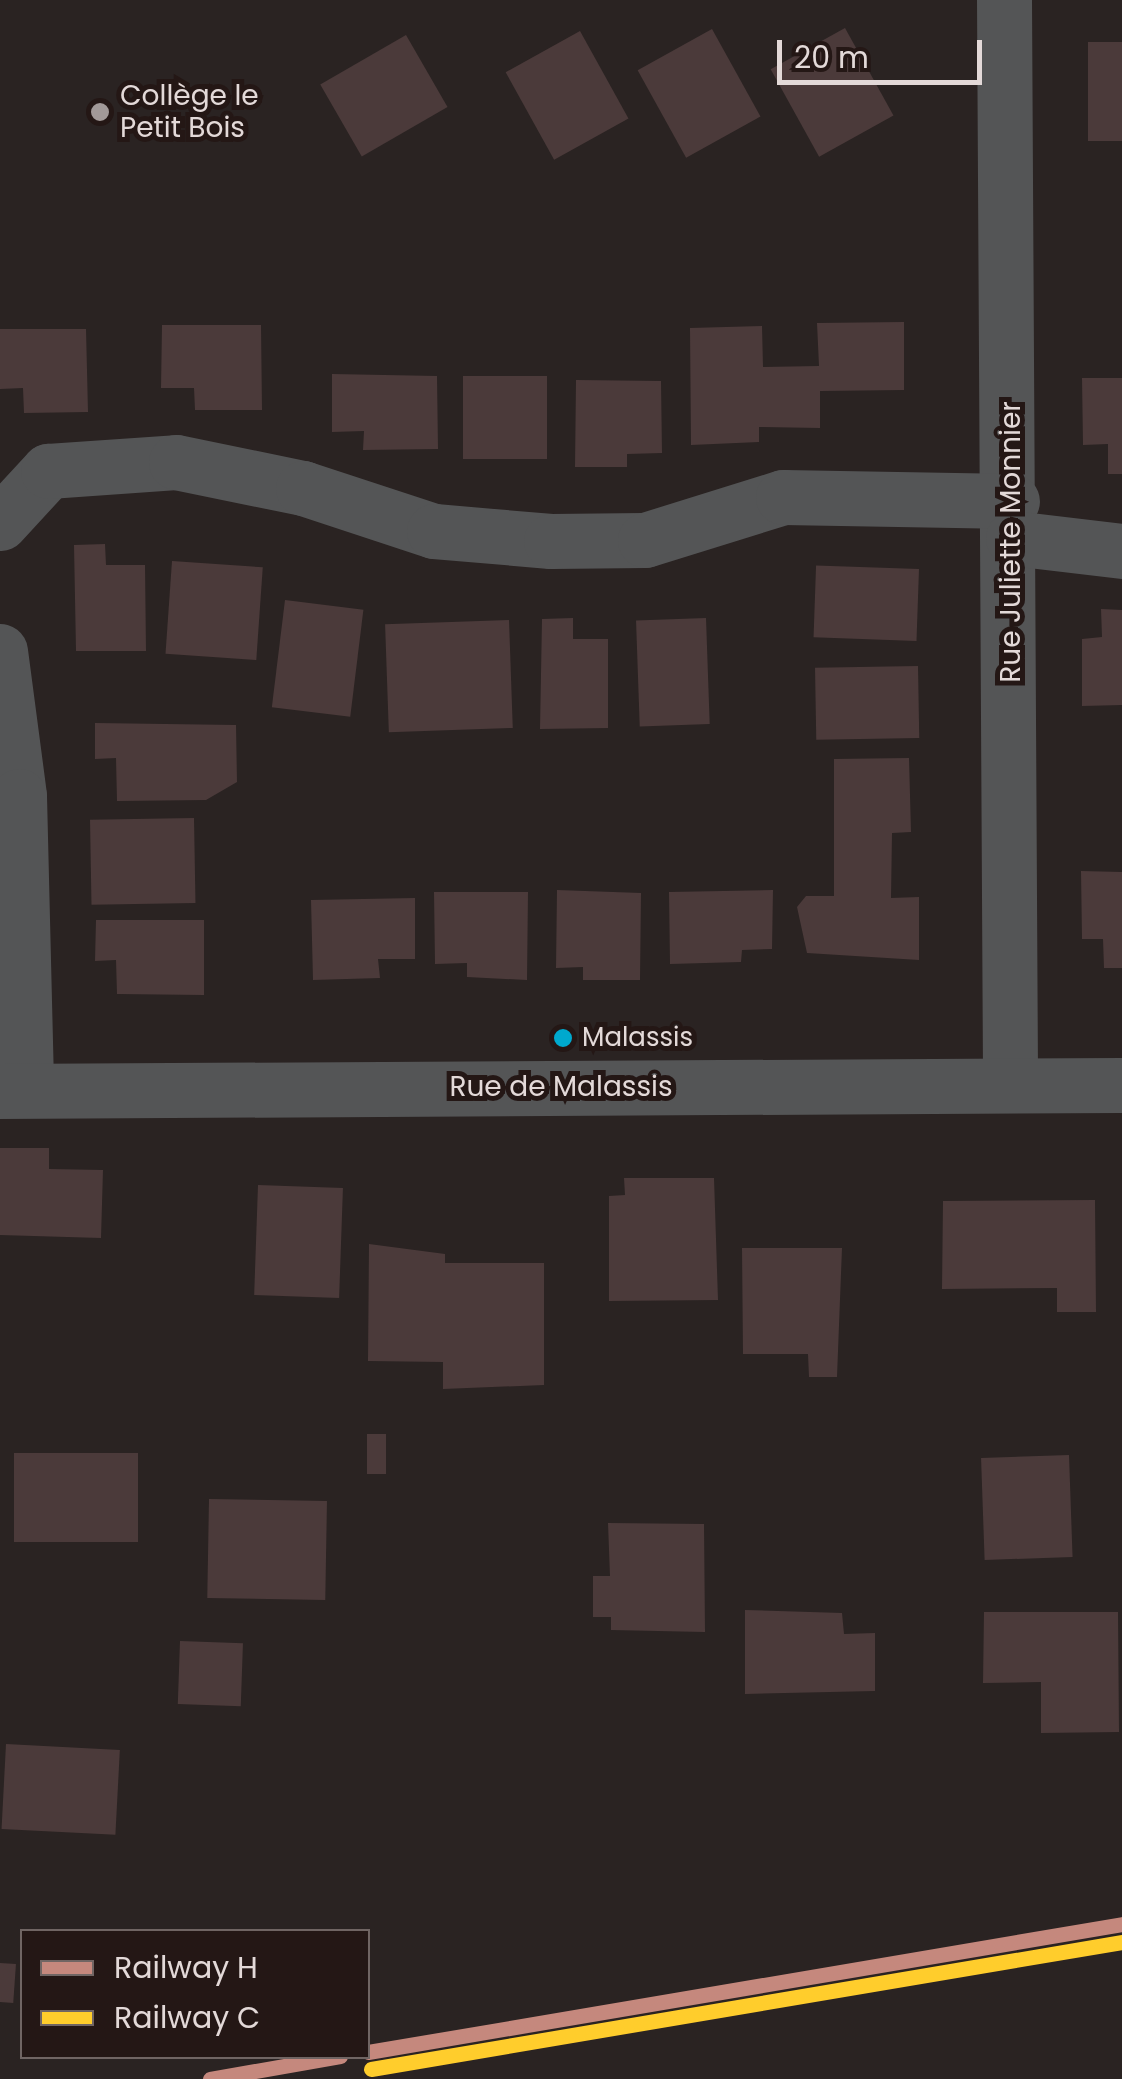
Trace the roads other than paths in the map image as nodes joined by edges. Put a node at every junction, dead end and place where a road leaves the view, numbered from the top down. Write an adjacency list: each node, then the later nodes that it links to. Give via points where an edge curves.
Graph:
1 (1004, 0): 2 (street, Rue Juliette Monnier)
2 (1012, 520): 3 (street, via 783,498 645,540 551,542 434,531 303,488 176,462 48,471); 4 (street); 6 (street, Rue Juliette Monnier)
3 (0, 522)
4 (1122, 551)
5 (0, 651): 8 (street, via 19,796)
6 (1010, 1085): 7 (street, Rue de Malassis); 8 (street, Rue de Malassis)
7 (1122, 1085)
8 (13, 1091)

